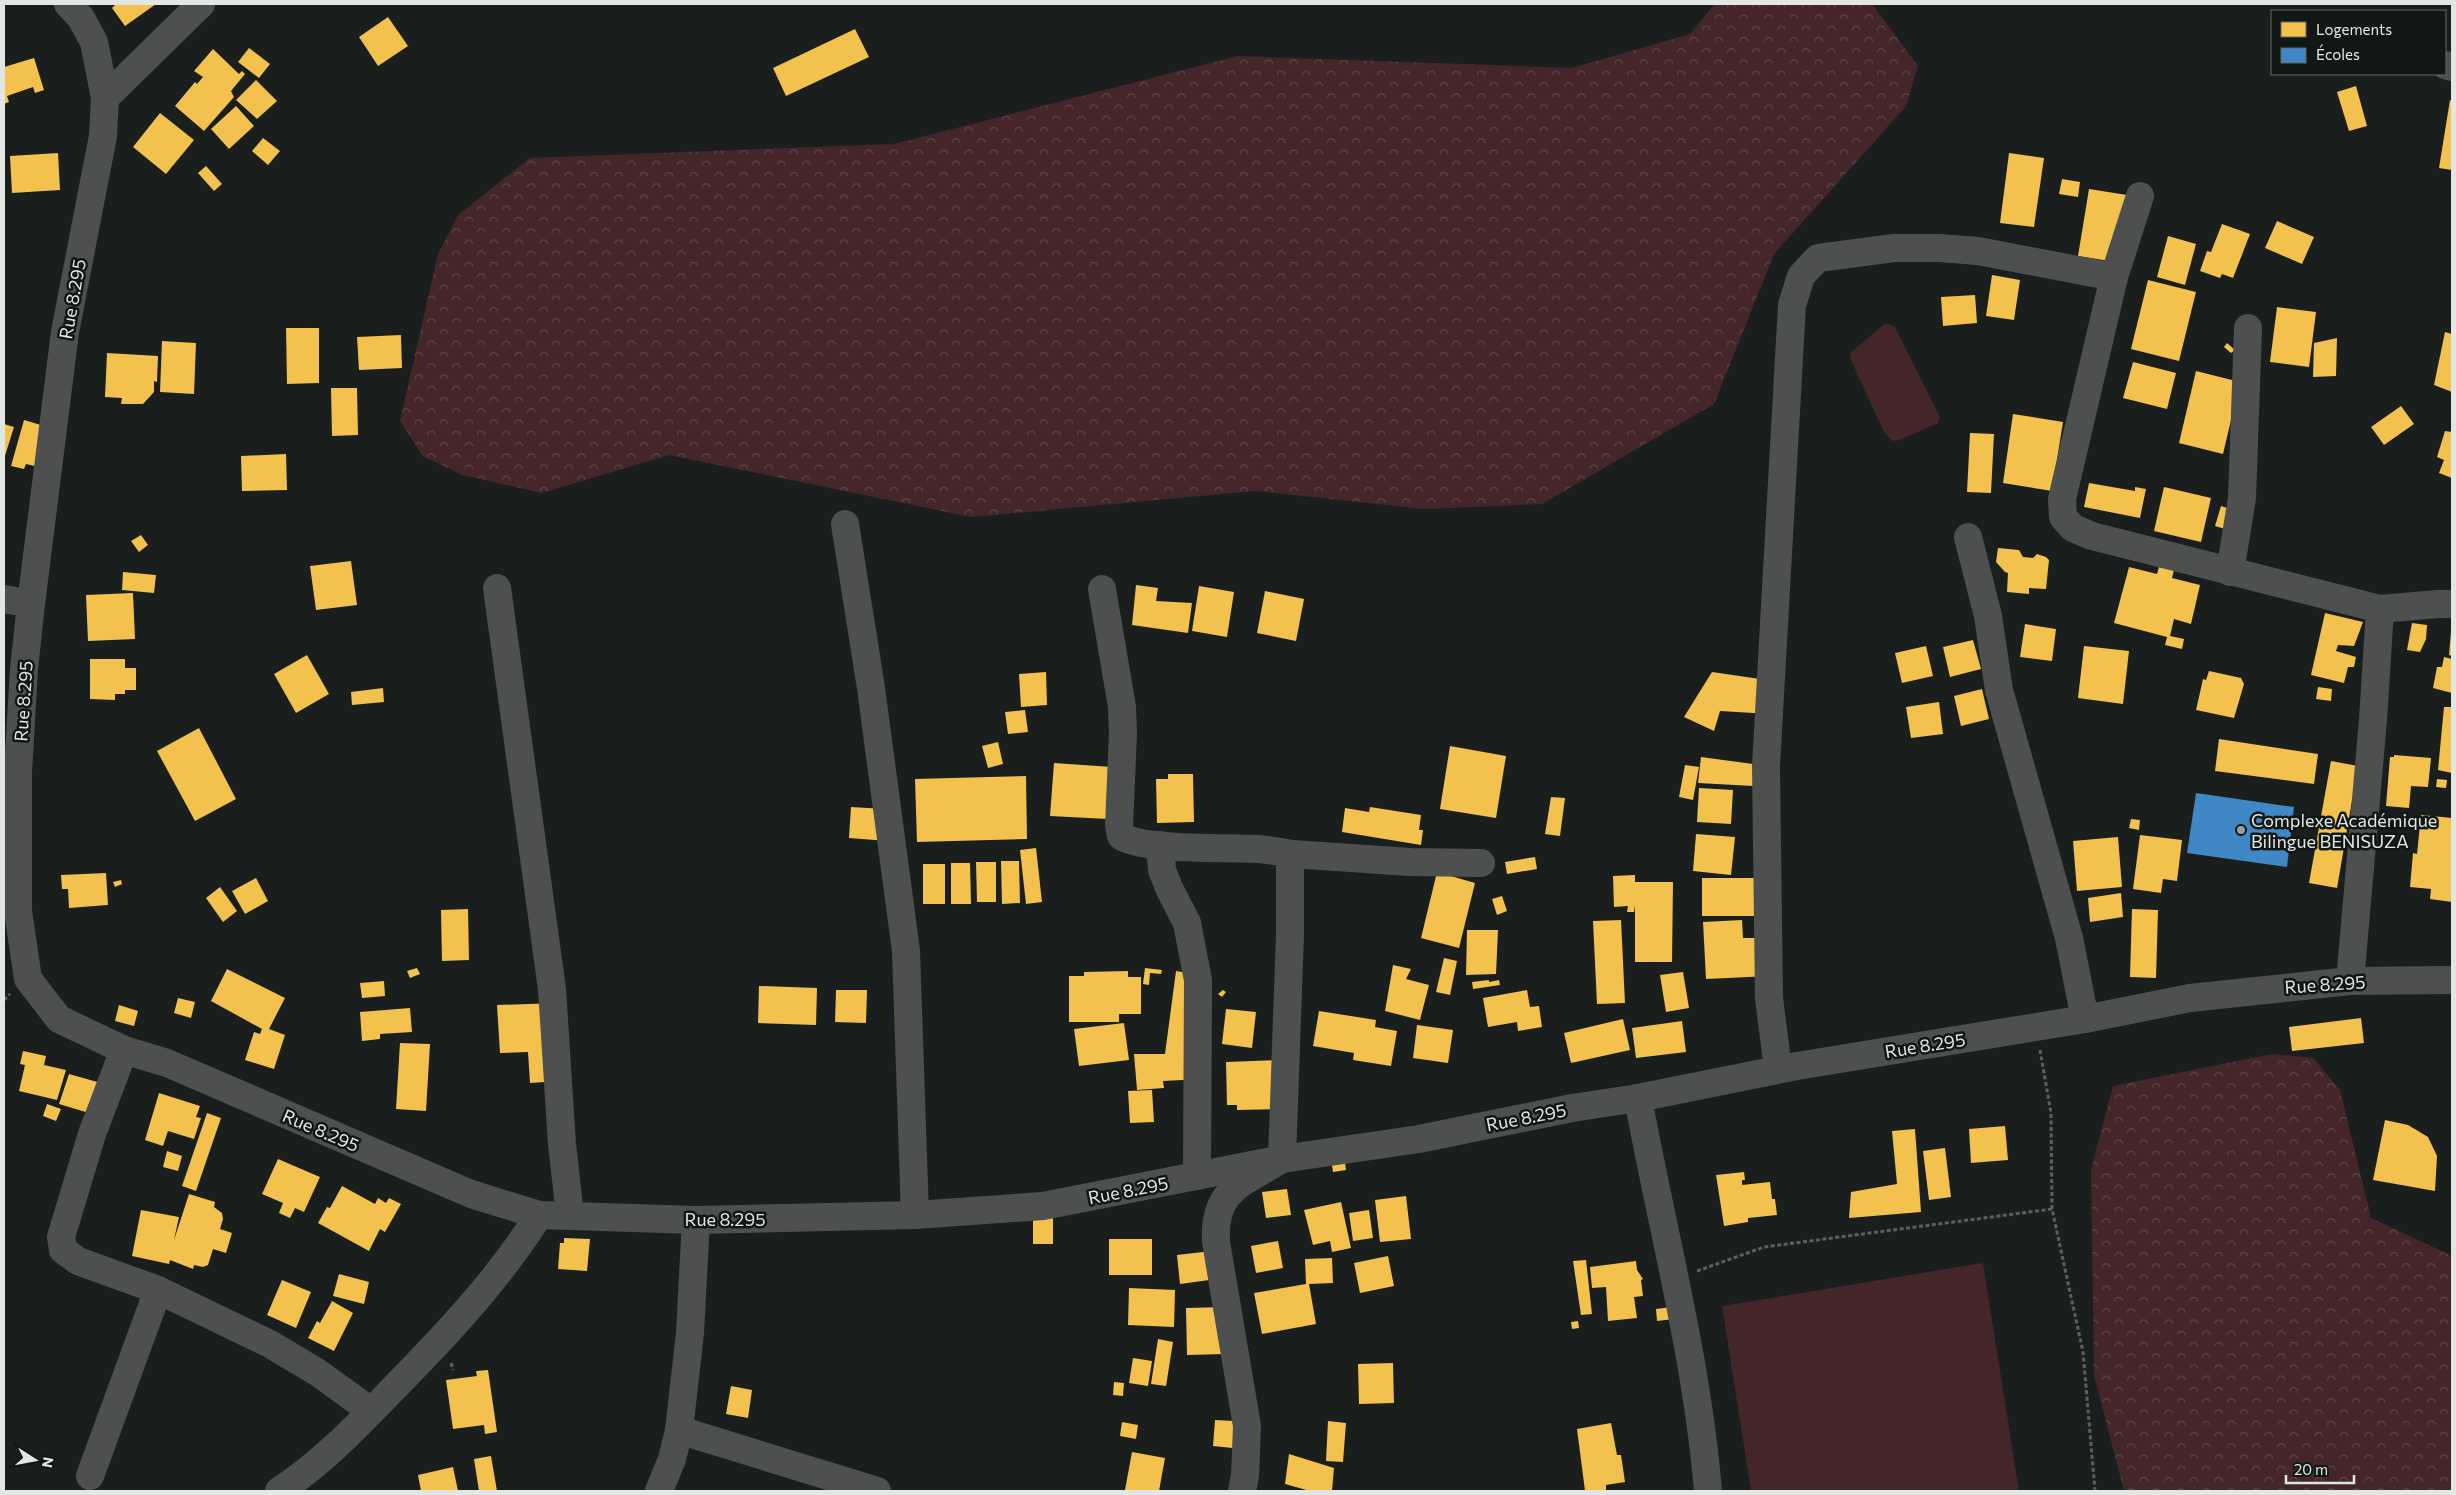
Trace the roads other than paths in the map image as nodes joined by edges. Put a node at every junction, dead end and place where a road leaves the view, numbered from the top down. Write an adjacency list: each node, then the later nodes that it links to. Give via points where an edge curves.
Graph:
1 (68, 4): 3 (street, Rue 8.295, via 94,42)
2 (201, 4): 3 (street)
3 (105, 98): 13 (street, Rue 8.295, via 103,136 65,332)
4 (2140, 196): 5 (street)
5 (2114, 277): 9 (street, via 2062,500 2062,517 2073,528 2092,536); 23 (street, via 1978,251 1939,248 1894,248 1818,258 1801,276 1792,305 1766,766 1769,998)
6 (2248, 328): 9 (street, via 2242,498)
7 (845, 524): 29 (street, via 872,688 906,952)
8 (1968, 537): 21 (street, via 1988,616 1999,690 2068,938)
9 (2230, 572): 15 (street)
10 (498, 588): 28 (street, via 552,989)
11 (1102, 589): 16 (street, via 1122,707 1121,836 1129,841)
12 (4, 599): 13 (street)
13 (31, 604): 22 (street, Rue 8.295, via 18,772 18,911 28,979 59,1019)
14 (2452, 604): 15 (street)
15 (2380, 609): 20 (street)
16 (1160, 845): 17 (street, via 1261,849); 26 (street, via 1162,870 1188,923 1198,980)
17 (1292, 854): 18 (street); 25 (street)
18 (1481, 863)
19 (2452, 980): 20 (street, Rue 8.295)
20 (2350, 981): 21 (street, Rue 8.295, via 2190,998)
21 (2085, 1019): 23 (street, Rue 8.295)
22 (124, 1050): 27 (street, Rue 8.295, via 167,1063 471,1194); 31 (street, via 92,1134 61,1237 63,1250 78,1261)
23 (1778, 1069): 24 (street, Rue 8.295)
24 (1638, 1098): 25 (street, Rue 8.295); 39 (street, via 1696,1390)
25 (1282, 1159): 26 (street, Rue 8.295); 38 (street, via 1228,1192 1215,1222 1247,1426)
26 (1197, 1176): 29 (street, Rue 8.295, via 1043,1206)
27 (539, 1215): 28 (street, Rue 8.295); 32 (street, via 516,1251 478,1298)
28 (570, 1215): 30 (street, Rue 8.295)
29 (914, 1215): 30 (street, Rue 8.295)
30 (696, 1220): 33 (street, via 690,1333)
31 (158, 1290): 32 (street, via 270,1344); 34 (street)
32 (372, 1411): 35 (street, via 328,1455)
33 (679, 1430): 36 (street); 37 (street)
34 (90, 1476)
35 (279, 1491)
36 (659, 1491)
37 (877, 1491)
38 (1242, 1491)
39 (1708, 1491)

